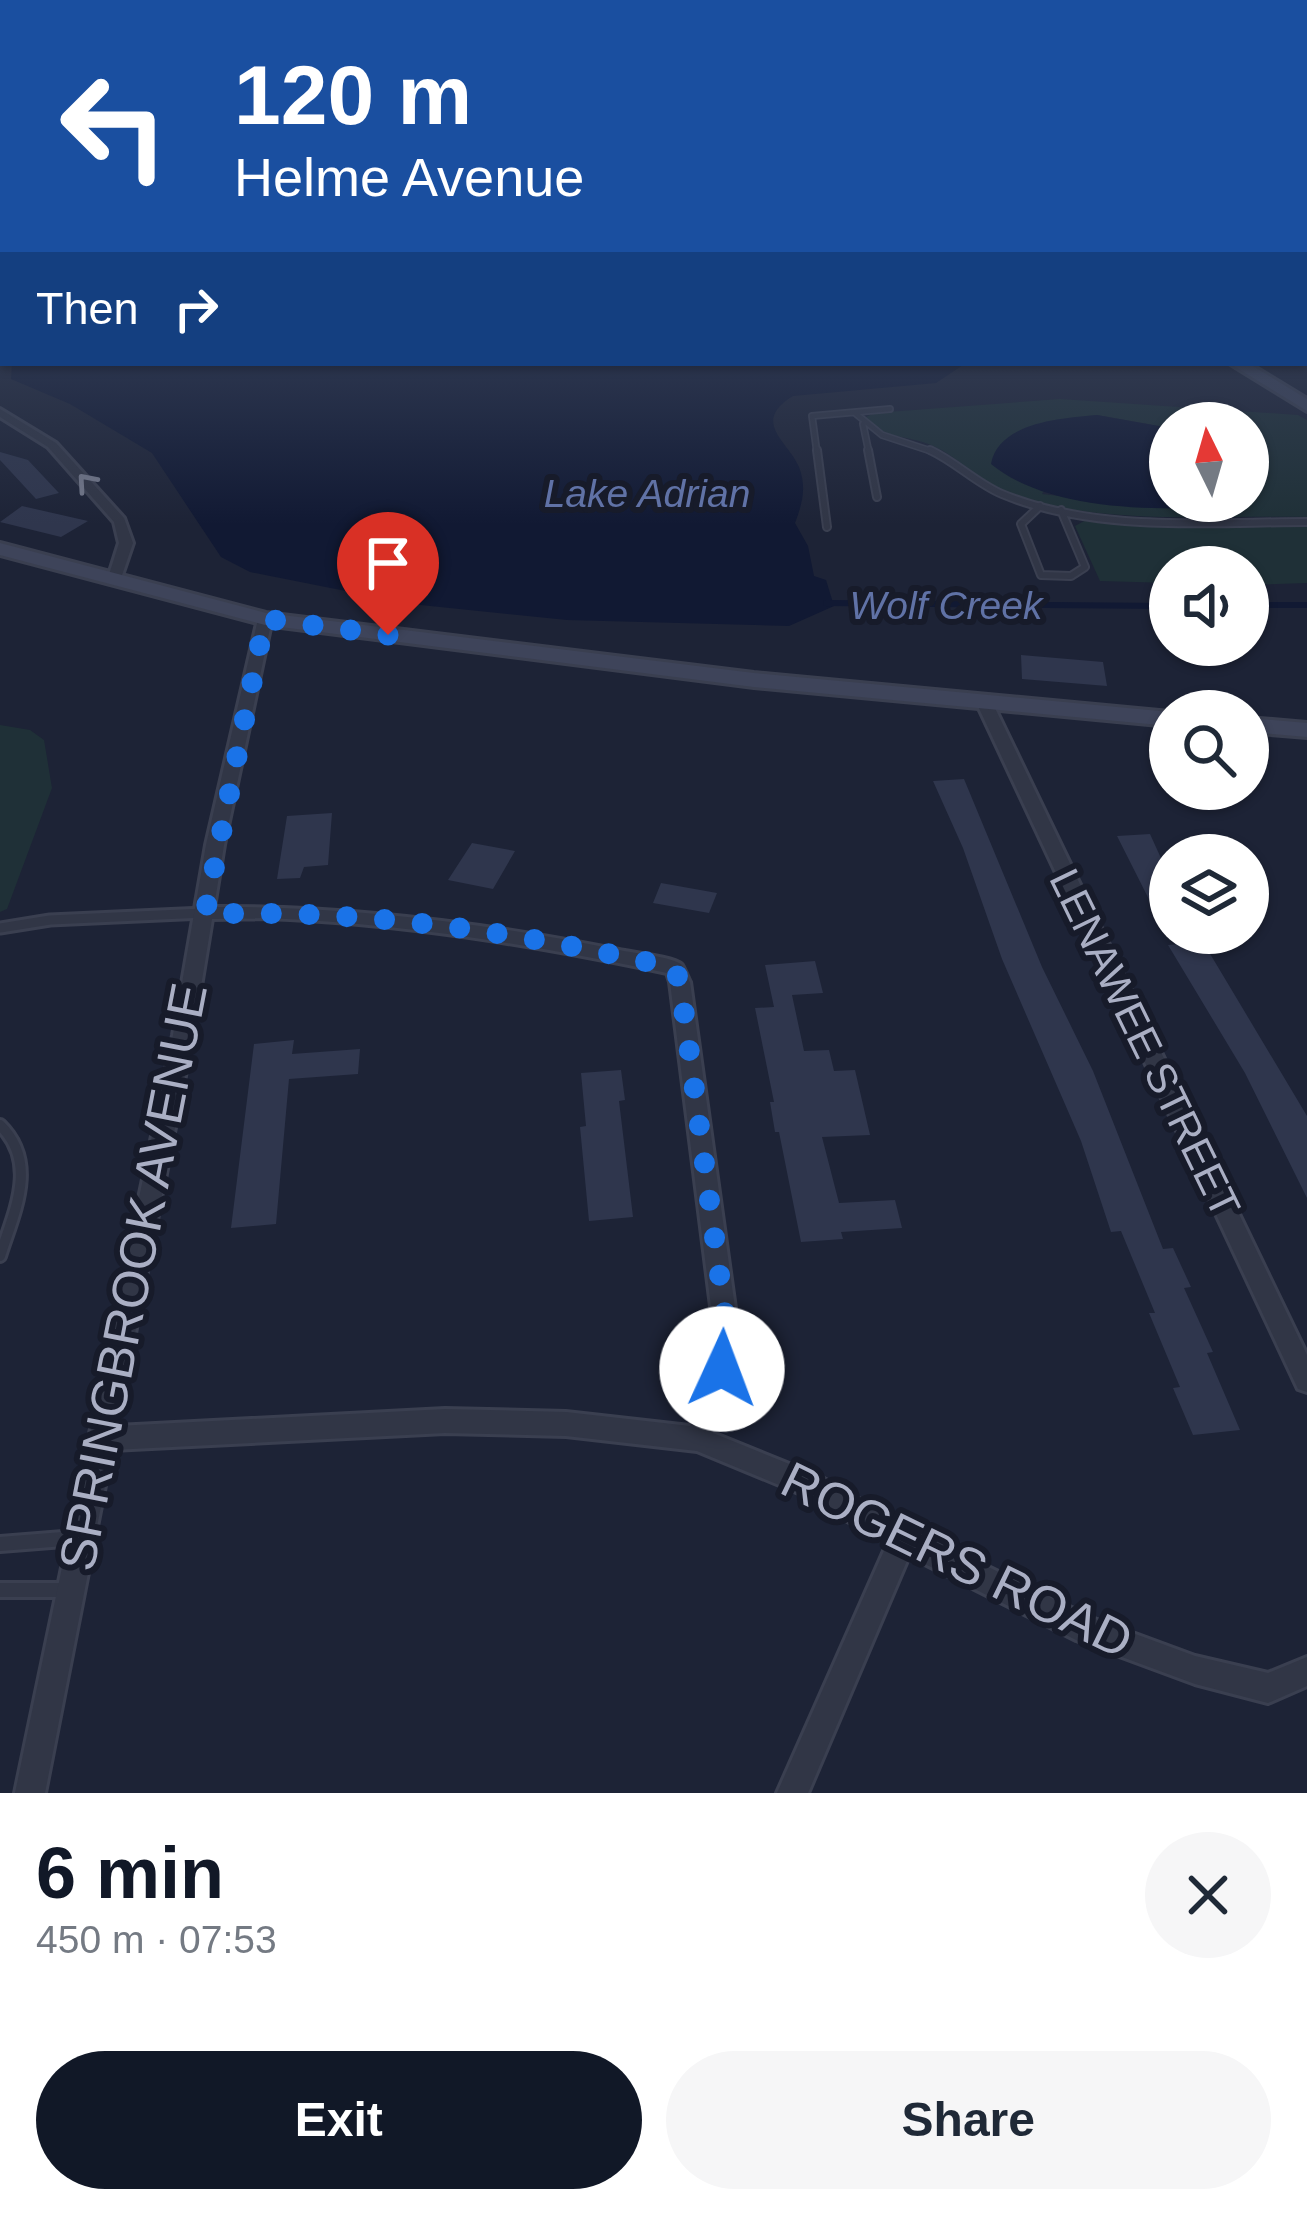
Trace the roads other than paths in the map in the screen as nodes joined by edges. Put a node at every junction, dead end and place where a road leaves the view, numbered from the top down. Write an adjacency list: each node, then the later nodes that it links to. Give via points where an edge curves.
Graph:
1 (1242, 366): 2 (street)
2 (1307, 406)
3 (890, 410): 5 (lane)
4 (0, 412): 13 (street, one-way to 4, via 126,543 120,520 52,445)
5 (855, 413): 6 (lane); 11 (lane, via 812,416)
6 (862, 424): 7 (lane); 8 (lane)
7 (877, 497)
8 (1040, 506): 9 (lane); 9 (lane, via 1021,524 1041,575 1049,577 1084,567)
9 (1061, 510): 10 (lane)
10 (1307, 522)
11 (827, 527)
12 (0, 549): 13 (street)
13 (115, 578): 14 (street)
14 (265, 619): 15 (street); 19 (street, SPRINGBROOK AVENUE)
15 (985, 704): 16 (street); 23 (street, LENAWEE STREET)
16 (1149, 717)
17 (1269, 727): 18 (street)
18 (1307, 730)
19 (205, 914): 20 (lane); 24 (street, SPRINGBROOK AVENUE); 25 (street, via 338,912 439,923 674,968 727,1330)
20 (0, 928)
21 (0, 1125): 22 (lane, via 25,1162)
22 (0, 1256)
23 (1307, 1381)
24 (101, 1439): 25 (street, ROGERS ROAD, via 446,1421); 26 (street, SPRINGBROOK AVENUE)
25 (698, 1439): 27 (street, ROGERS ROAD, via 809,1485)
26 (81, 1538): 28 (lane); 29 (street, SPRINGBROOK AVENUE)
27 (903, 1539): 31 (street, ROGERS ROAD, via 1086,1630 1195,1670 1268,1688); 33 (street)
28 (0, 1544)
29 (70, 1589): 30 (lane); 32 (street, SPRINGBROOK AVENUE)
30 (0, 1590)
31 (1307, 1671)
32 (30, 1793)
33 (793, 1793)

